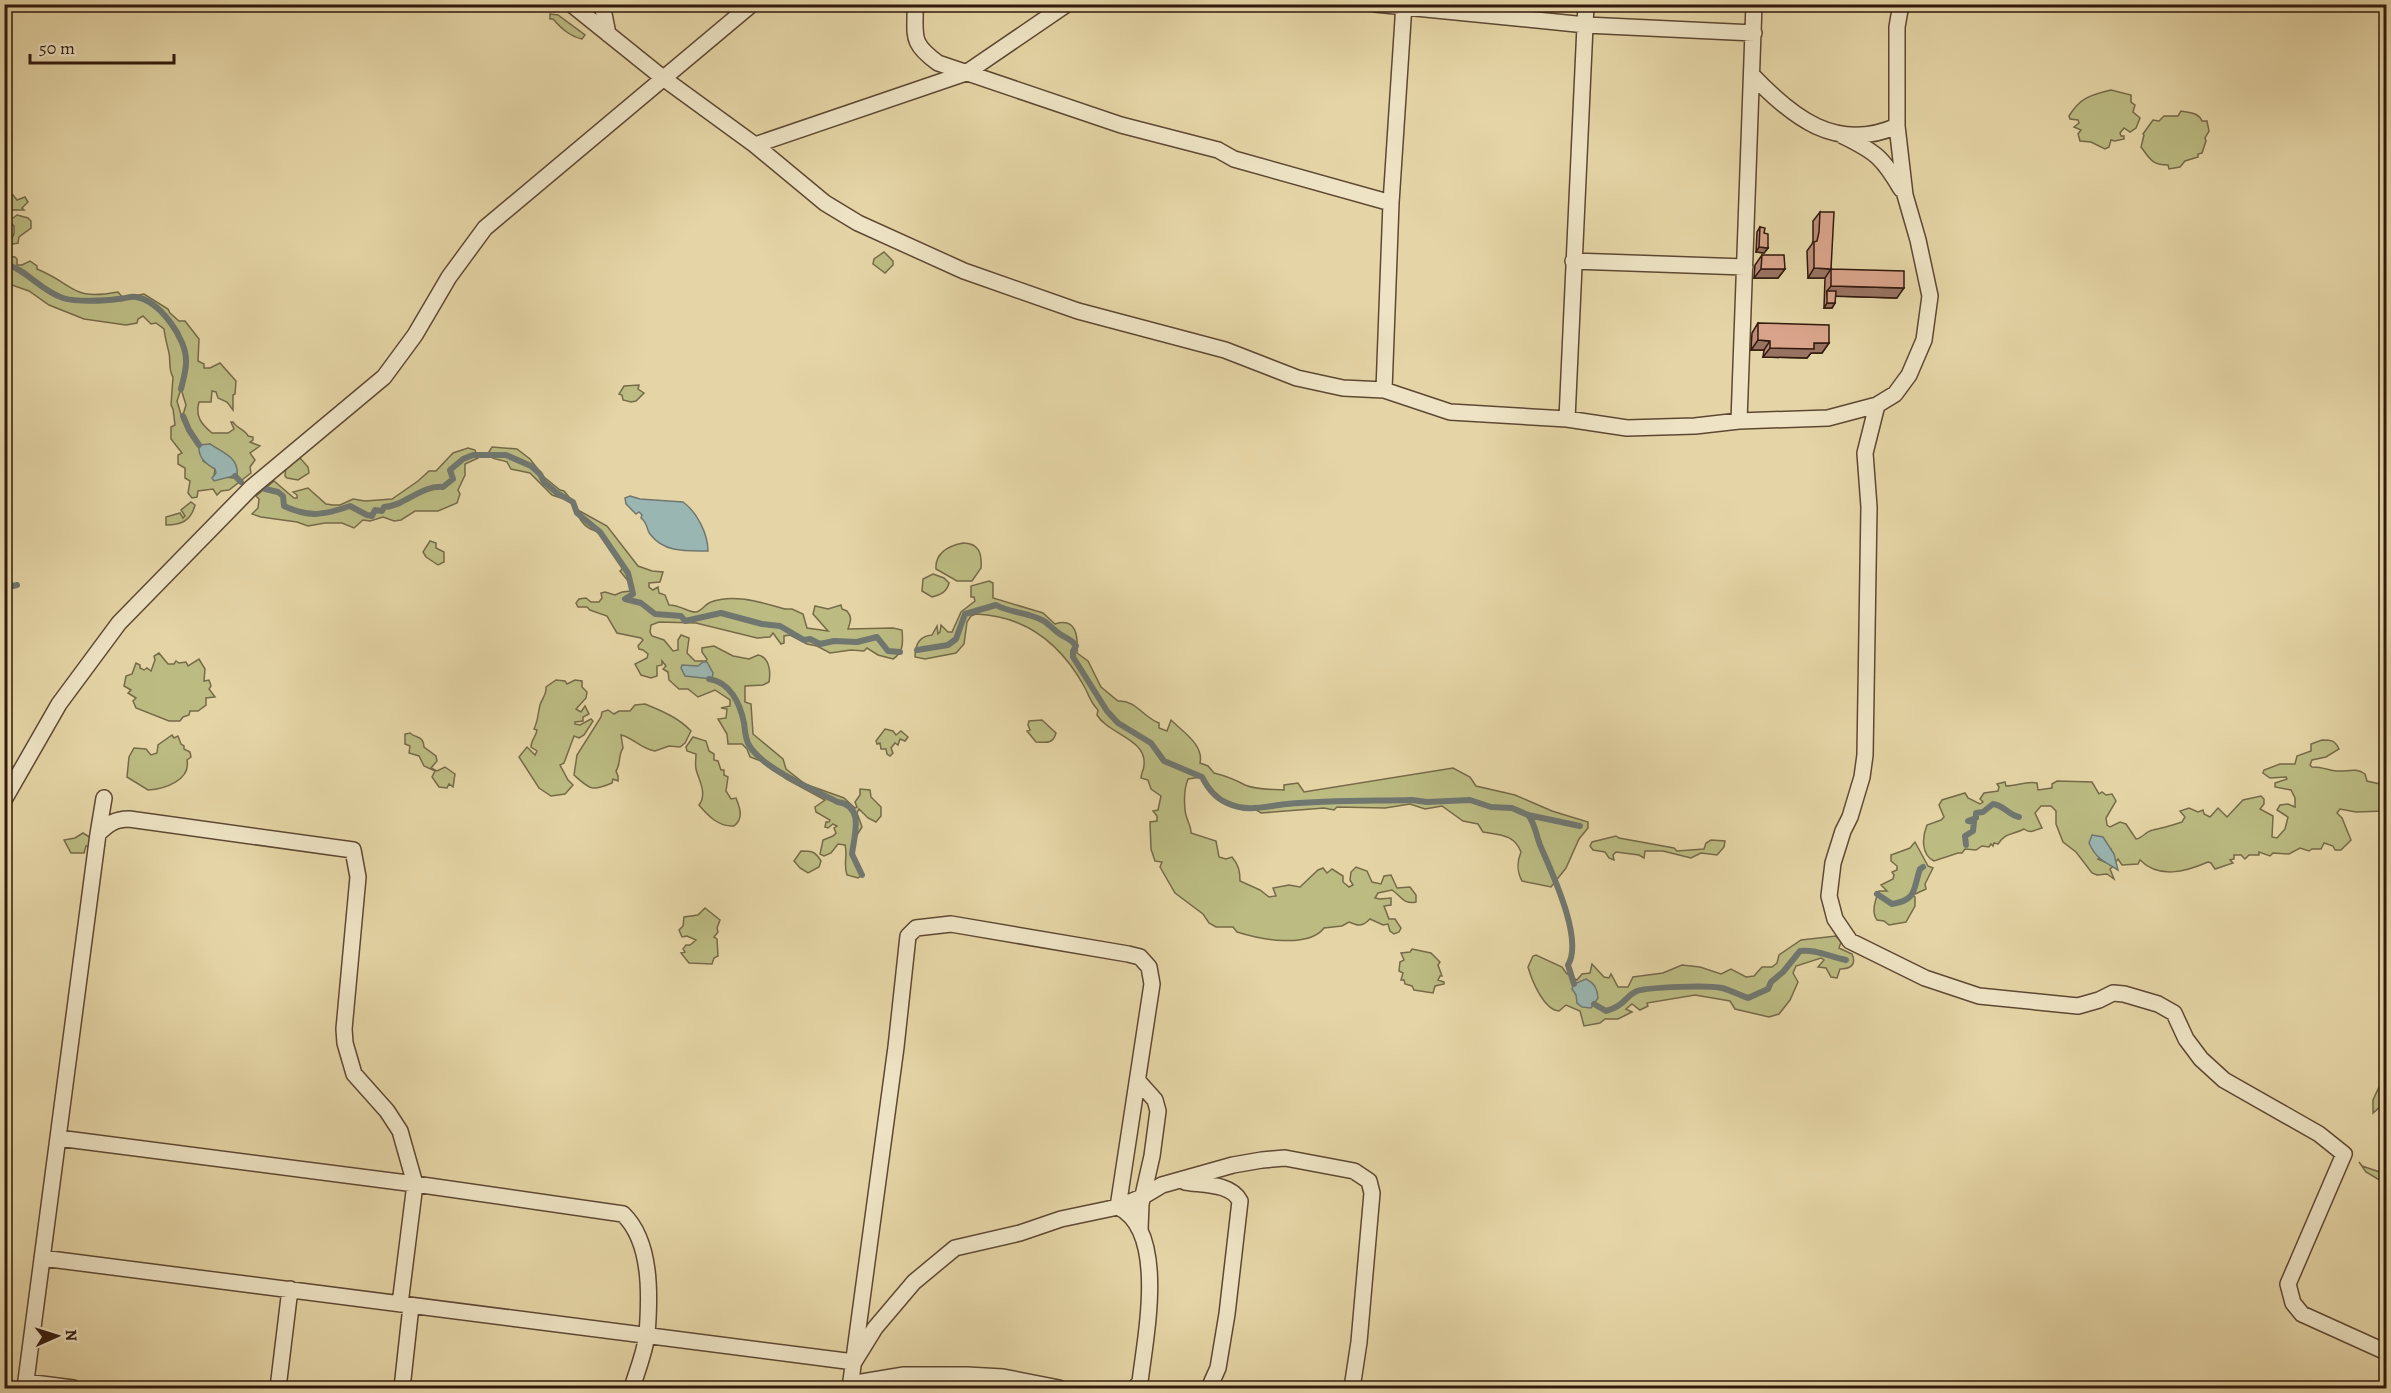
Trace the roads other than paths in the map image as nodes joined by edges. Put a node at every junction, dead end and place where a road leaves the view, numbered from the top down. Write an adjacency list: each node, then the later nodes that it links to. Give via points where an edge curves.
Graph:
1 (571, 4): 13 (street)
2 (602, 4): 13 (street)
3 (752, 4): 16 (street)
4 (915, 4): 14 (street, via 914,35 922,52 938,63)
5 (1067, 4): 14 (street)
6 (1375, 4): 10 (street)
7 (1586, 4): 11 (street)
8 (1754, 4): 12 (street)
9 (1901, 4): 17 (street, via 1897,27)
10 (1404, 6): 11 (street); 21 (street)
11 (1586, 25): 12 (street); 22 (street)
12 (1754, 33): 15 (street)
13 (608, 34): 16 (street)
14 (966, 73): 19 (street); 21 (street, via 1121,125)
15 (1752, 75): 18 (street, via 1775,100 1806,123); 23 (street)
16 (663, 78): 19 (street); 29 (street, via 484,228 384,377 251,488 119,623 60,704)
17 (1897, 126): 18 (street, via 1882,133); 20 (street)
18 (1838, 134): 20 (street, via 1872,150 1887,164)
19 (755, 145): 24 (street, via 825,204 964,271 1078,311 1226,350 1297,378 1343,388)
20 (1905, 195): 25 (street, via 1930,296 1924,340 1909,375 1895,394)
21 (1391, 203): 24 (street)
22 (1573, 261): 23 (street); 26 (street)
23 (1745, 267): 27 (street)
24 (1384, 390): 26 (street, via 1450,412)
25 (1877, 405): 27 (street, via 1828,418); 42 (street, via 1865,453 1869,507 1865,755 1862,777 1833,863 1829,896 1835,919 1850,941 1870,953 1901,964 1924,978 1979,996 2078,1006 2114,993 2158,1004 2174,1013 2186,1039 2224,1080 2319,1134 2343,1155 2288,1284 2293,1303 2302,1314)
26 (1567, 419): 27 (street, via 1627,428)
27 (1739, 421)
28 (104, 798): 30 (street)
29 (4, 800)
30 (98, 834): 32 (street); 34 (street, via 110,823 129,819 353,850 358,877 345,1043 354,1074 400,1131)
31 (1137, 1082): 35 (street, via 1155,1100 1158,1110); 36 (street); 43 (street, via 1152,984 1149,967 1140,957 951,924 916,928 908,936)
32 (58, 1138): 34 (street); 38 (street)
33 (1179, 1181): 35 (street, via 1162,1185); 52 (street, via 1226,1188 1236,1193 1240,1201 1227,1314 1218,1368); 53 (street, via 1233,1165 1285,1158 1354,1171 1369,1181 1372,1193)
34 (415, 1185): 40 (street); 41 (street, via 624,1214 640,1236 647,1262)
35 (1142, 1197): 36 (street); 37 (street)
36 (1118, 1207): 37 (street); 43 (street, via 955,1248 914,1282 875,1328)
37 (1140, 1229): 51 (street, via 1148,1250 1149,1299 1140,1382)
38 (42, 1258): 39 (street); 44 (street)
39 (290, 1289): 40 (street); 47 (street)
40 (406, 1305): 41 (street); 48 (street)
41 (647, 1336): 43 (street); 49 (street)
42 (2386, 1352)
43 (854, 1362): 45 (street)
44 (26, 1385): 46 (street)
45 (850, 1386): 50 (street, via 904,1375 967,1375 1003,1377)
46 (74, 1389)
47 (278, 1389)
48 (402, 1389)
49 (633, 1389)
50 (1059, 1389)
51 (1135, 1389)
52 (1209, 1389)
53 (1352, 1389)

